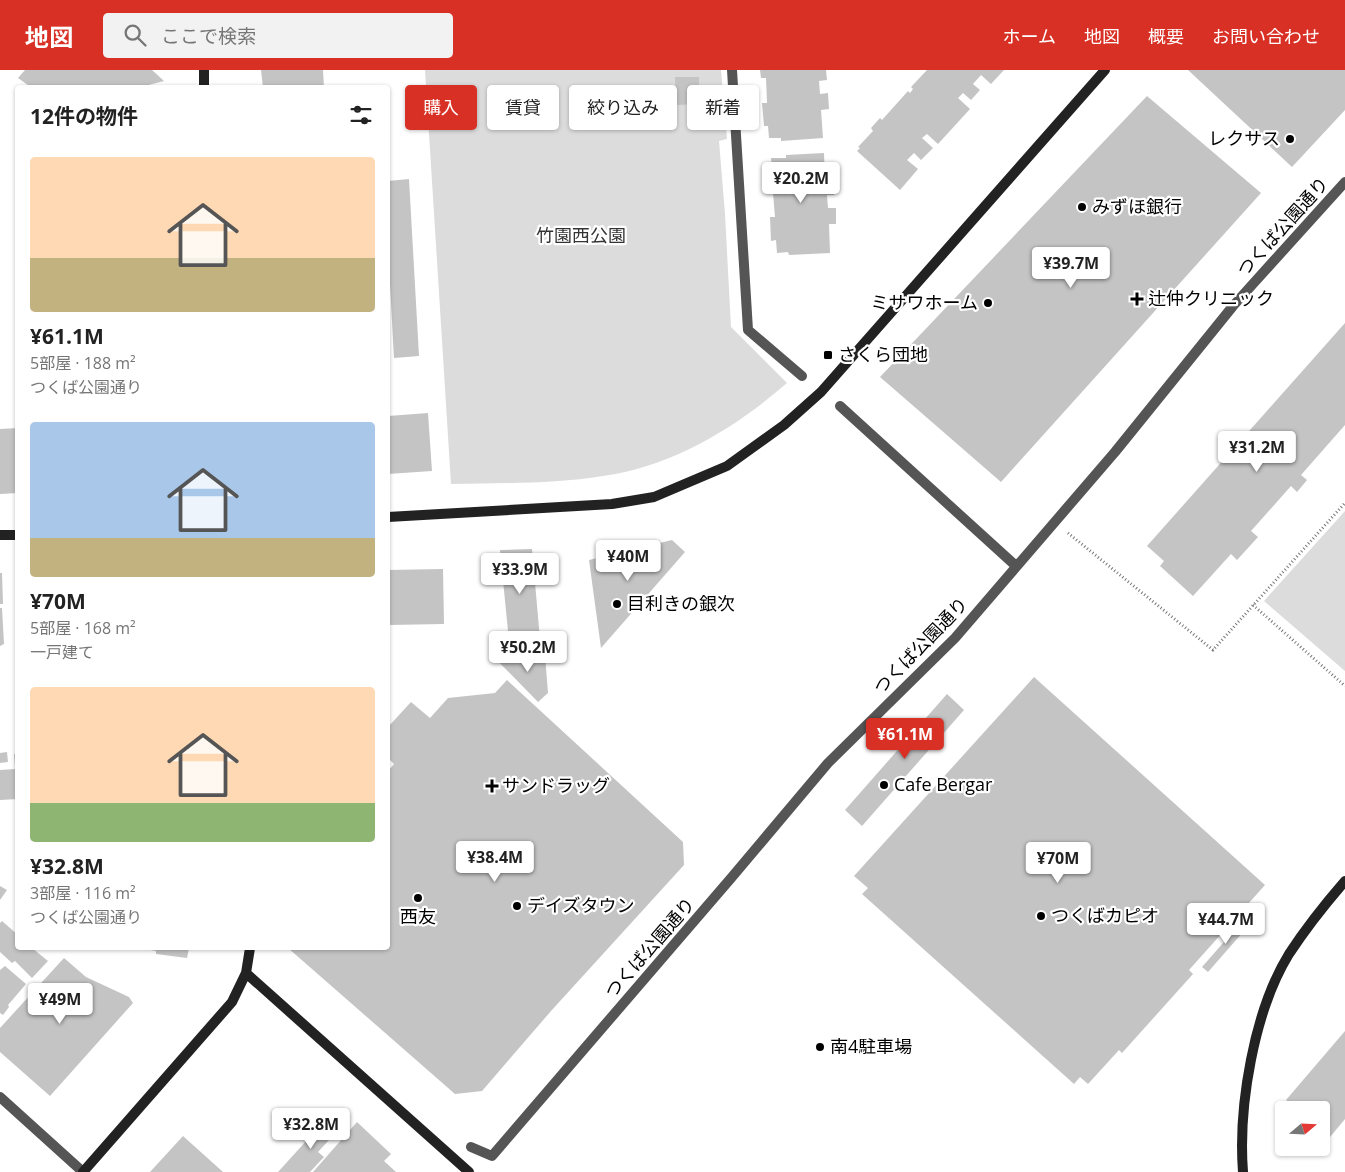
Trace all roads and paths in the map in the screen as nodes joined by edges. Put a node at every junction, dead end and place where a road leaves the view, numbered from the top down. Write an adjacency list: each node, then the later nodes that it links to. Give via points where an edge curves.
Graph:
1 (204, 70): 4 (street)
2 (732, 70): 6 (street, via 748,330)
3 (1105, 70): 9 (street, via 821,392 784,425 727,466 654,497 612,504)
4 (204, 85)
5 (1345, 182): 10 (street, つくば公園通り, via 1233,306)
6 (802, 376)
7 (840, 406): 13 (street)
8 (1345, 503): 14 (path)
9 (390, 517)
10 (1054, 522): 13 (street, つくば公園通り); 14 (path, via 1213,650)
11 (0, 535): 12 (street)
12 (15, 535)
13 (1016, 566): 20 (street, つくば公園通り, via 955,638 828,763 492,1156)
14 (1253, 605): 15 (path)
15 (1345, 686)
16 (1345, 881): 23 (street, via 1288,955 1270,995 1252,1052 1243,1109)
17 (250, 950): 18 (street)
18 (246, 973): 21 (street, via 224,1012); 22 (street)
19 (0, 1097): 21 (street)
20 (471, 1147)
21 (83, 1172)
22 (469, 1172)
23 (1243, 1172)

